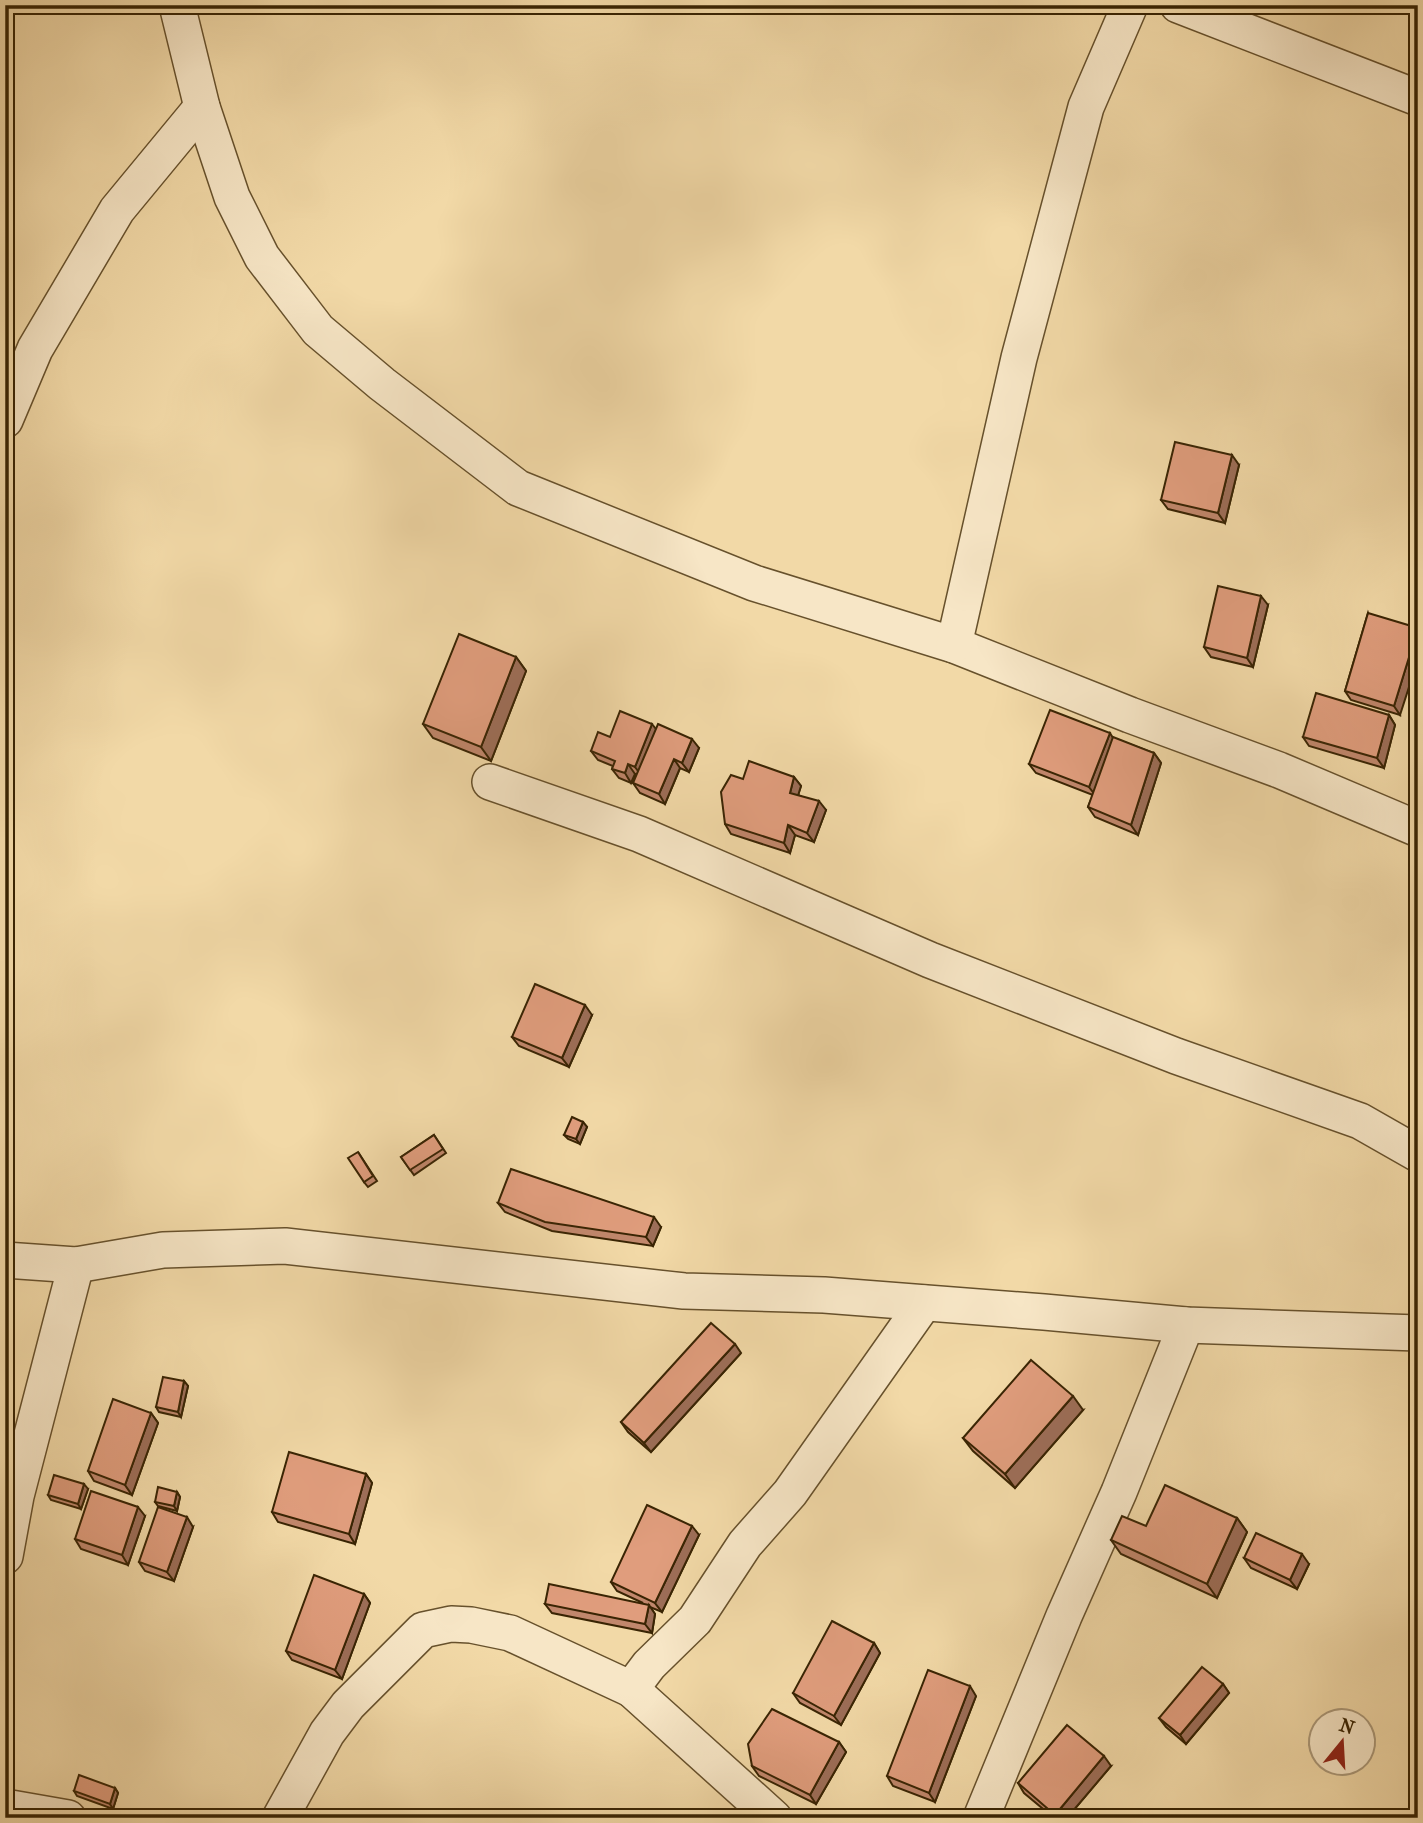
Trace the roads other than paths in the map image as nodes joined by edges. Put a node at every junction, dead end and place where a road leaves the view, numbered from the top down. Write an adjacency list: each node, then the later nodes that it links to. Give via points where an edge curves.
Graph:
1 (177, 5): 5 (street)
2 (1130, 5): 7 (street, via 1086,107 1019,358)
3 (1178, 5): 4 (street)
4 (1418, 98)
5 (202, 107): 6 (street, via 117,210 36,349); 7 (street, via 232,197 262,257 318,330 518,488 754,583)
6 (5, 420)
7 (954, 645): 9 (street, via 1279,770)
8 (490, 782): 10 (street, via 639,834 930,960 1360,1121)
9 (1418, 829)
10 (1418, 1154)
11 (5, 1260): 12 (street)
12 (76, 1265): 13 (street, via 163,1251 285,1246 684,1291); 16 (street, via 16,1496)
13 (924, 1303): 14 (street); 17 (street, via 695,1620)
14 (1186, 1325): 15 (street); 22 (street)
15 (1418, 1333)
16 (5, 1556)
17 (631, 1689): 20 (street, via 510,1633 451,1624 423,1630 348,1705 327,1733); 21 (street)
18 (5, 1807): 19 (street)
19 (68, 1818)
20 (280, 1818)
21 (774, 1818)
22 (981, 1818)

